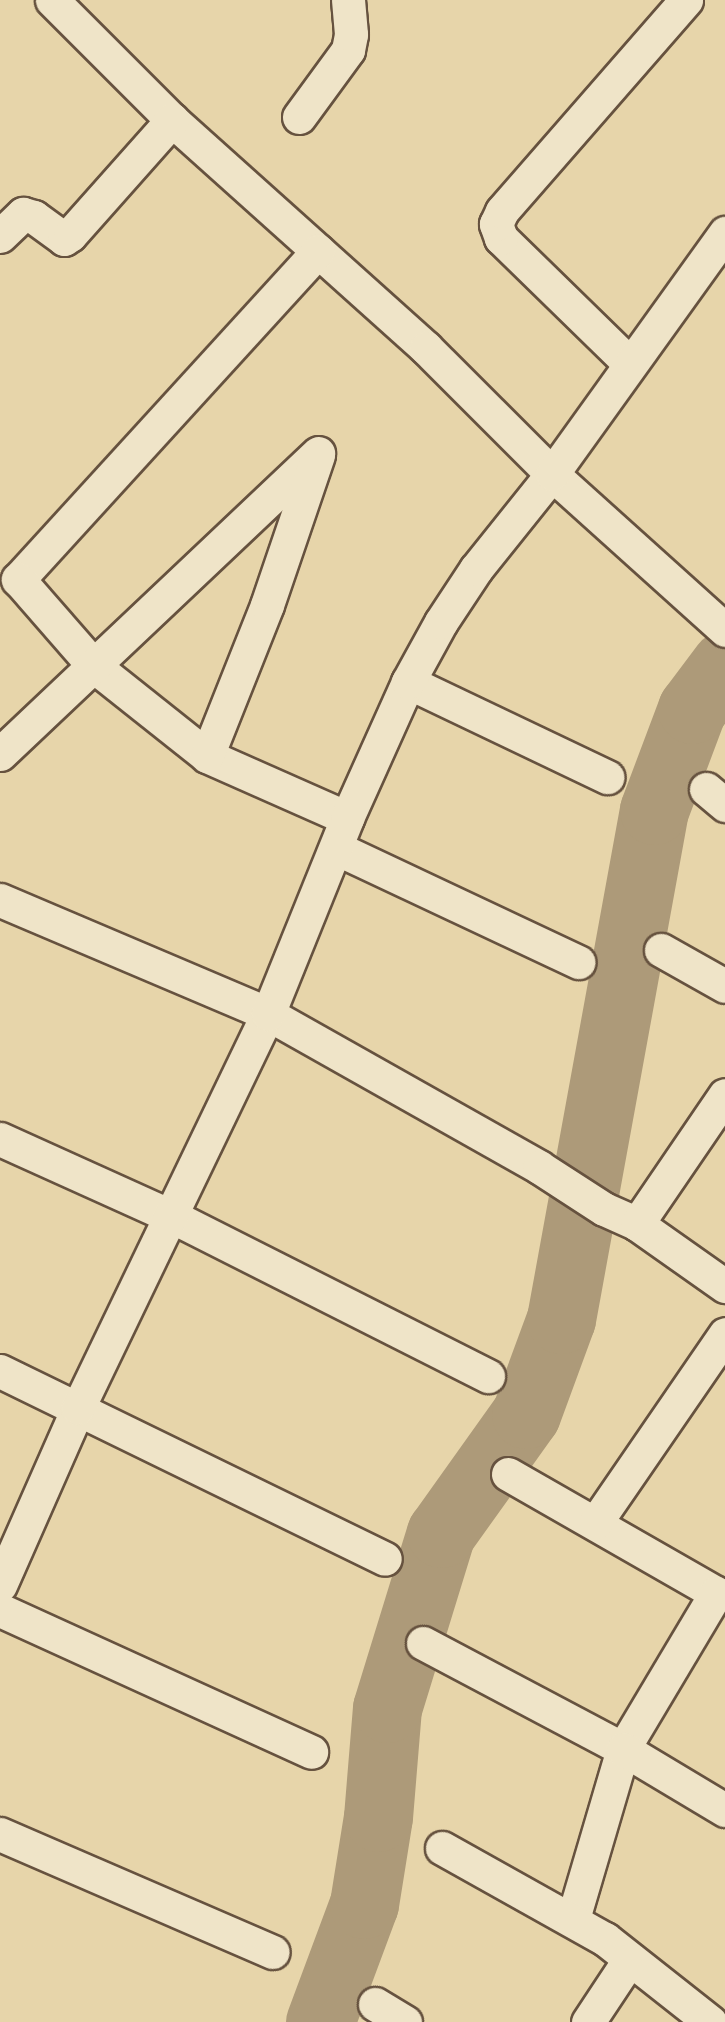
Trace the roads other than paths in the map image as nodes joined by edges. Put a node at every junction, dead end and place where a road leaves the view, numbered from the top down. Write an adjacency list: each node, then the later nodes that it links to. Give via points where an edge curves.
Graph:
1 (52, 0): 5 (street)
2 (348, 0): 4 (street, via 348,50)
3 (686, 0): 9 (street, via 502,211 496,224 501,238)
4 (299, 117)
5 (172, 120): 7 (street, via 70,235 64,239 23,214); 8 (street)
6 (725, 233): 9 (street)
7 (0, 236)
8 (318, 251): 10 (street, via 426,348); 11 (street)
9 (629, 363): 10 (street)
10 (552, 474): 12 (street); 14 (street, via 476,568)
11 (9, 572): 13 (street)
12 (716, 622)
13 (94, 666): 15 (street); 16 (street); 16 (street, via 318,453 267,605)
14 (408, 682): 17 (street); 18 (street)
15 (0, 754)
16 (207, 756): 18 (street)
17 (608, 777)
18 (342, 833): 21 (street); 23 (street)
19 (0, 900): 23 (street)
20 (661, 950): 22 (street)
21 (578, 962)
22 (725, 986)
23 (268, 1014): 26 (street); 27 (street, via 539,1167 604,1209)
24 (725, 1095): 27 (street)
25 (0, 1139): 26 (street)
26 (173, 1217): 31 (street); 32 (street)
27 (637, 1224): 28 (street)
28 (725, 1286)
29 (725, 1334): 34 (street)
30 (0, 1371): 32 (street)
31 (488, 1376)
32 (78, 1408): 35 (street); 36 (street)
33 (508, 1474): 34 (street)
34 (596, 1522): 37 (street)
35 (385, 1559)
36 (0, 1584)
37 (722, 1589): 40 (street)
38 (0, 1610): 41 (street)
39 (423, 1643): 40 (street)
40 (623, 1749): 42 (street); 45 (street)
41 (310, 1752)
42 (725, 1810)
43 (0, 1834): 46 (street)
44 (442, 1848): 45 (street)
45 (573, 1919): 47 (street)
46 (273, 1952)
47 (629, 1960): 50 (street); 51 (street)
48 (375, 2004): 49 (street)
49 (405, 2022)
50 (588, 2022)
51 (710, 2022)

